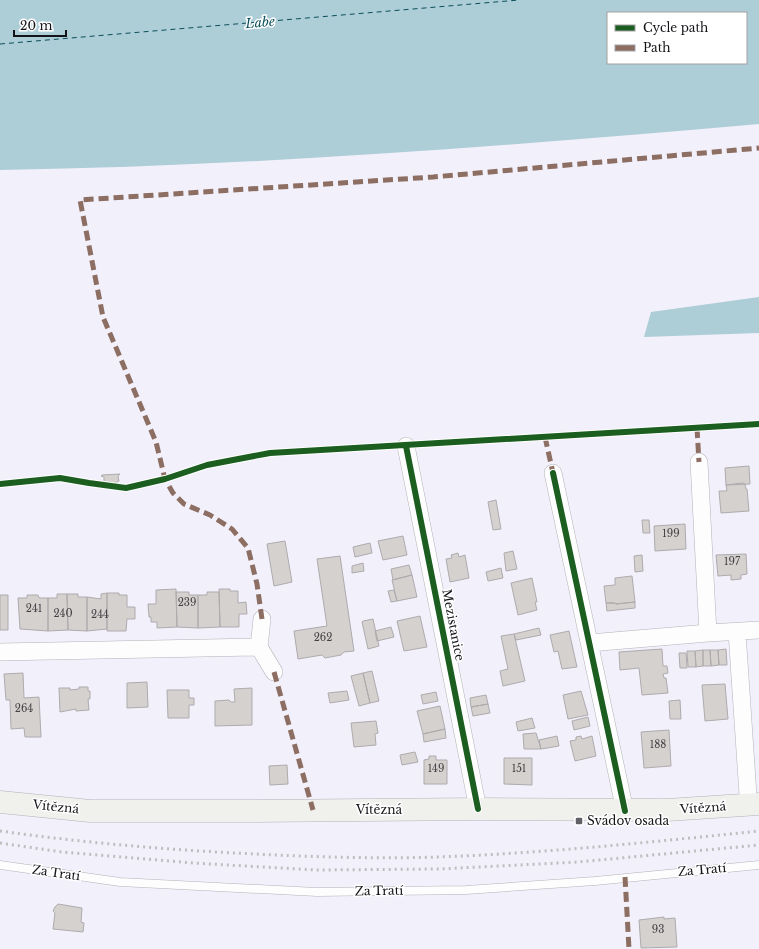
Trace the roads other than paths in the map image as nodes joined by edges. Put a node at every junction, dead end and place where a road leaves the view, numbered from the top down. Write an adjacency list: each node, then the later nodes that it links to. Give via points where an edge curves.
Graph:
1 (406, 446): 14 (street, Mezistanice)
2 (699, 462): 7 (street)
3 (553, 473): 8 (street)
4 (262, 619): 9 (street)
5 (759, 630): 6 (street)
6 (738, 632): 7 (street); 12 (street, Vítězná)
7 (708, 633): 8 (street)
8 (589, 643): 15 (street)
9 (259, 647): 10 (street); 11 (street)
10 (0, 652)
11 (274, 672)
12 (753, 799): 15 (main road, Vítězná, via 667,810)
13 (0, 802): 14 (main road, Vítězná, via 90,811)
14 (478, 809): 15 (main road, Vítězná)
15 (624, 811)
16 (0, 865): 17 (lane, Za Tratí, via 120,882 317,892 466,890)
17 (759, 865)

